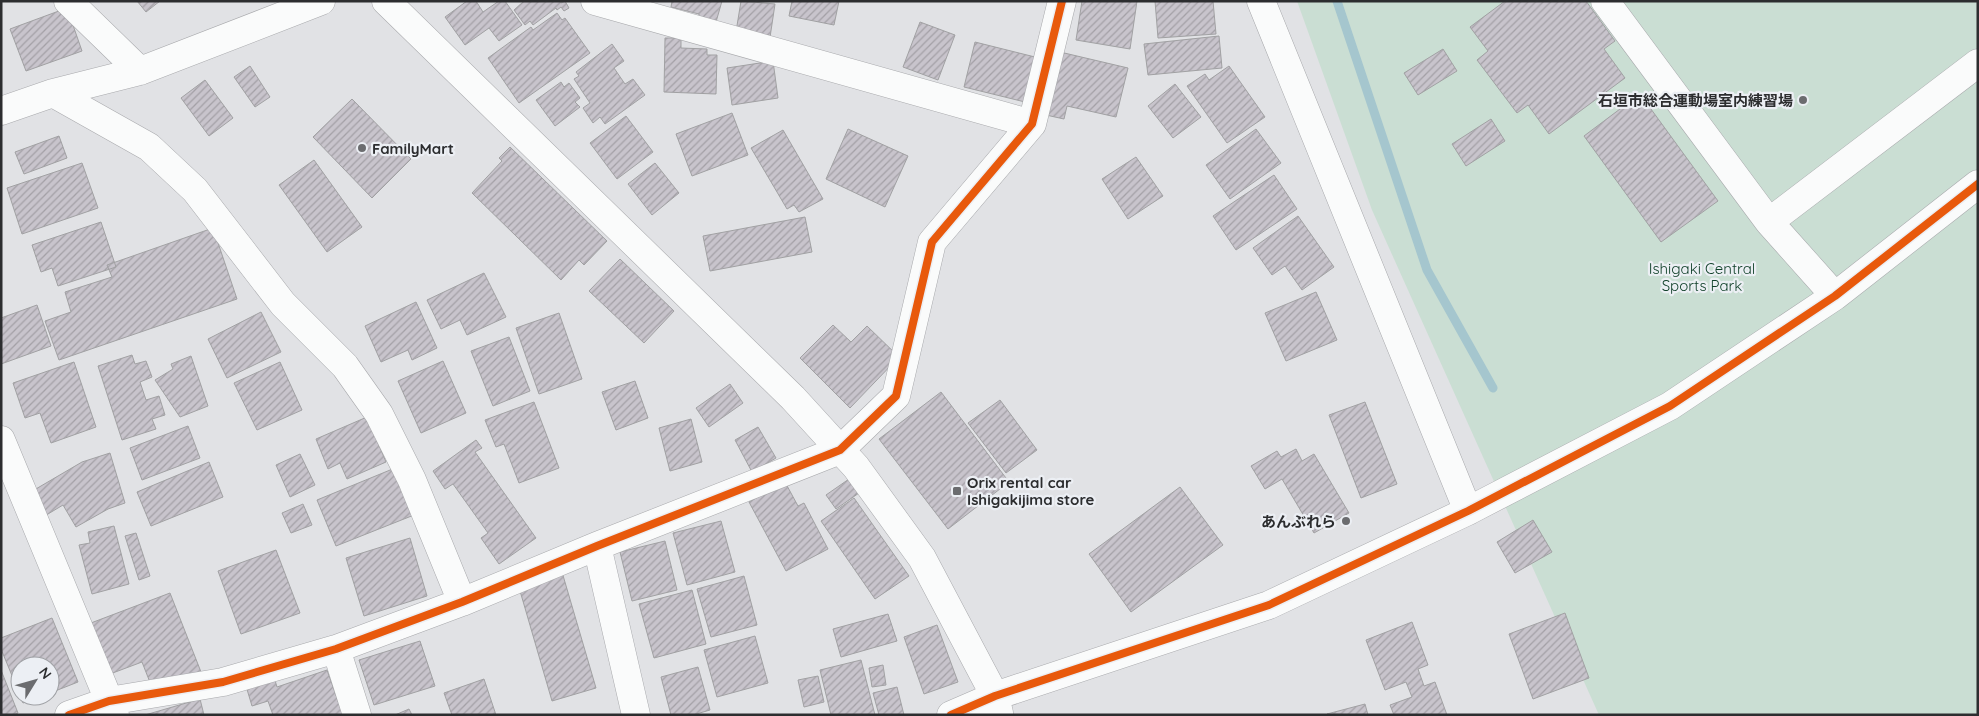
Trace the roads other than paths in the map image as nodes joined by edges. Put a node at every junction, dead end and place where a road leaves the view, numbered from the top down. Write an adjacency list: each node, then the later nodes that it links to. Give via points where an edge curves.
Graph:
1 (68, 1): 9 (street)
2 (321, 1): 9 (street)
3 (386, 1): 17 (street, via 793,398)
4 (595, 1): 12 (street)
5 (1062, 1): 12 (street)
6 (1261, 1): 18 (street)
7 (1605, 1): 14 (street)
8 (1978, 63): 14 (street)
9 (140, 70): 10 (street)
10 (53, 93): 11 (street); 20 (street, via 156,153 195,190 283,304 345,366 379,414 408,471)
11 (1, 111)
12 (1032, 124): 17 (street, via 932,242 896,396)
13 (1978, 184): 15 (street)
14 (1769, 222): 15 (street)
15 (1835, 296): 18 (street, via 1670,406)
16 (1, 440): 23 (street)
17 (840, 450): 19 (street); 22 (street, via 922,558)
18 (1468, 511): 22 (street, via 1269,605)
19 (597, 546): 20 (street); 26 (street)
20 (462, 602): 21 (street)
21 (336, 649): 23 (street, via 223,682); 25 (street)
22 (997, 706): 27 (street)
23 (112, 708): 24 (street)
24 (69, 715)
25 (357, 715)
26 (636, 715)
27 (952, 715)

